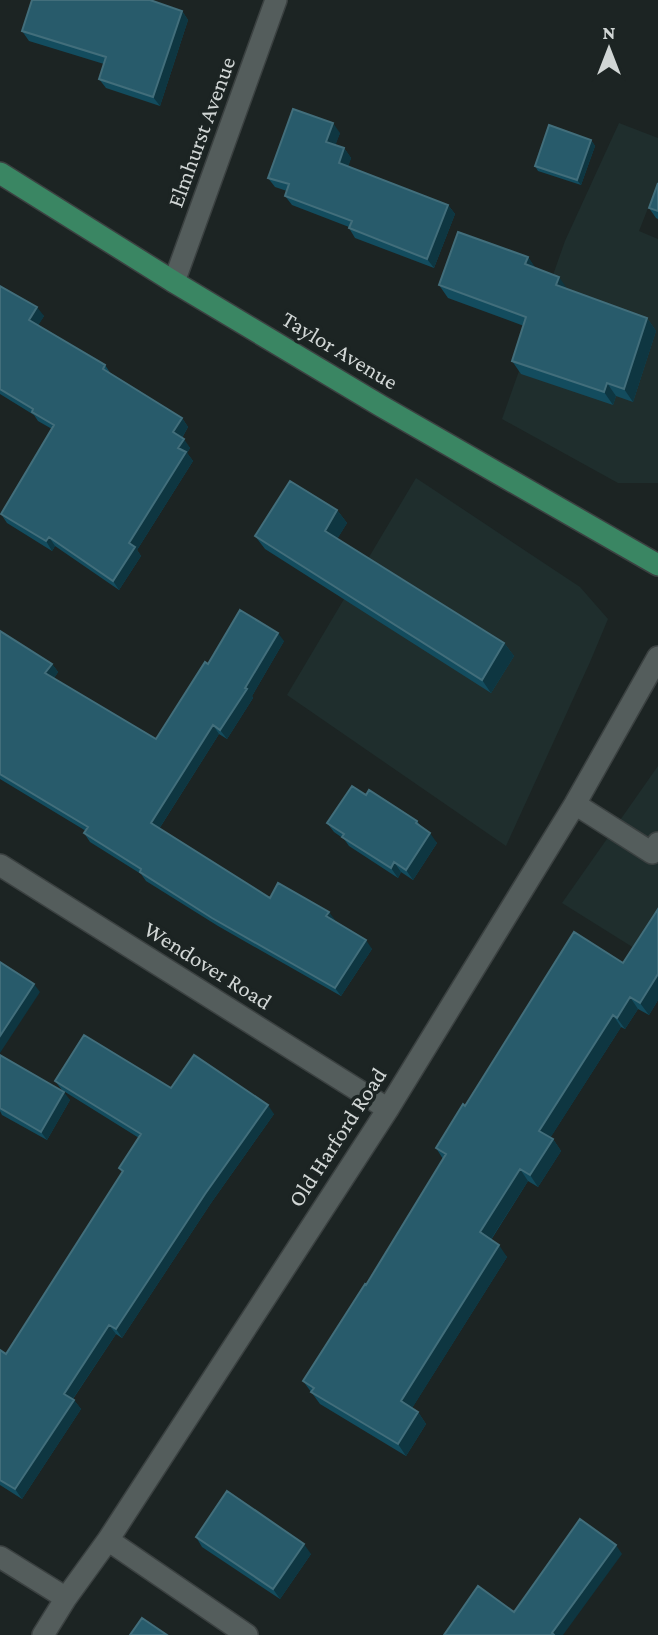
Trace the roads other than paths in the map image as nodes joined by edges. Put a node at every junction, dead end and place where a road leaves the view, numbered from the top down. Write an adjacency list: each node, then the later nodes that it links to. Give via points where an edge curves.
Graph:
1 (276, 0): 3 (street, Elmhurst Avenue)
2 (0, 173): 3 (main road, Taylor Avenue)
3 (174, 282): 4 (main road, Taylor Avenue)
4 (658, 565)
5 (658, 657): 6 (street, Old Harford Road)
6 (575, 804): 7 (street, via 652,853); 9 (street, Old Harford Road)
7 (658, 843)
8 (0, 865): 9 (street, Wendover Road)
9 (388, 1109): 10 (street, Old Harford Road)
10 (108, 1540): 12 (street, Old Harford Road); 14 (street)
11 (0, 1557): 12 (street)
12 (66, 1598): 13 (street, Old Harford Road)
13 (43, 1635)
14 (247, 1635)

